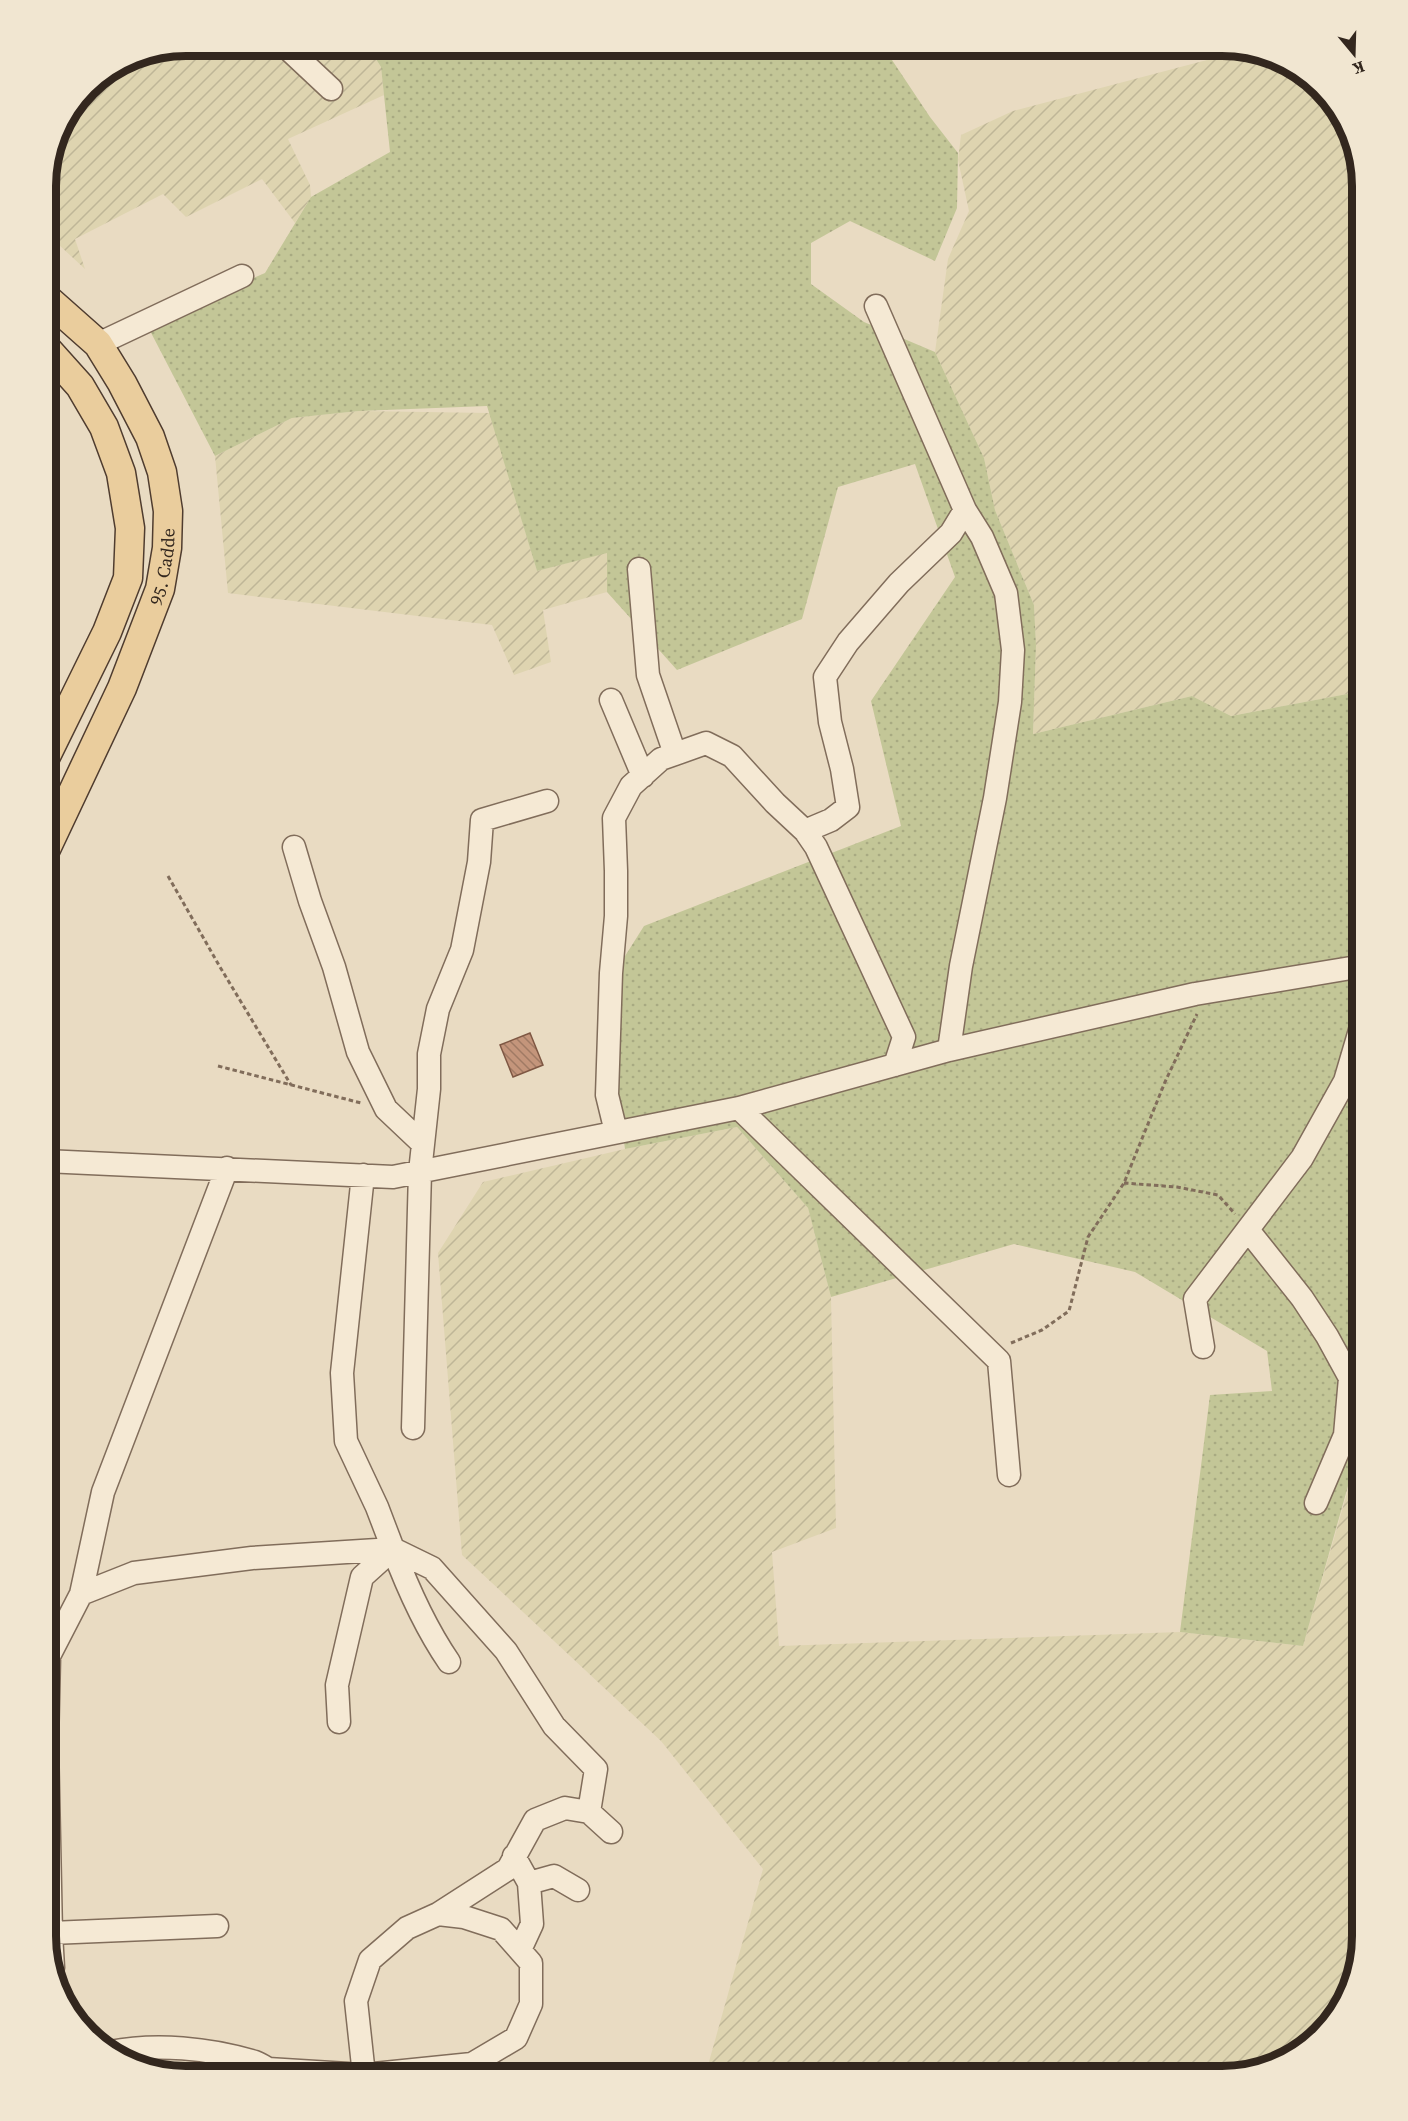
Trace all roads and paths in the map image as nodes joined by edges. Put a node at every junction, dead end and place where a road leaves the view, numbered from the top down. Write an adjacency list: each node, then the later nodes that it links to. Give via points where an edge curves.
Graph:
1 (296, 56): 2 (street)
2 (331, 89)
3 (242, 276): 6 (street)
4 (876, 306): 8 (street)
5 (56, 307): 6 (main road, 95. Cadde)
6 (98, 344): 15 (main road, 95. Cadde, via 150,437 162,472 168,511 167,548 159,589 122,688)
7 (56, 359): 11 (main road, 95. Cadde, via 80,386 104,427 121,473 130,528 128,578 107,632)
8 (965, 510): 16 (street, via 951,533 899,583 848,642 825,677 830,722 849,807); 21 (street, via 982,537 1006,593 1013,650 1010,702 995,798 961,966)
9 (639, 569): 12 (street, via 648,675)
10 (611, 700): 13 (street)
11 (56, 736)
12 (675, 754): 13 (street, via 661,759); 16 (street, via 706,743 732,756)
13 (643, 776): 28 (street, via 632,786 614,818 616,916 610,973 607,1095)
14 (547, 801): 29 (street, via 482,820 479,862 462,950 438,1009 429,1054)
15 (56, 828)
16 (805, 831): 23 (street, via 904,1037)
17 (294, 847): 27 (street, via 358,1052)
18 (168, 876): 25 (path)
19 (1352, 968): 20 (street)
20 (1207, 992): 21 (street); 34 (path)
21 (949, 1050): 23 (street)
22 (1352, 1057): 35 (street, via 1345,1081 1302,1158)
23 (896, 1065): 26 (street)
24 (218, 1066): 25 (path)
25 (291, 1085): 27 (path)
26 (739, 1108): 28 (street); 37 (street)
27 (386, 1109): 29 (street)
28 (616, 1132): 32 (street)
29 (423, 1144): 32 (street)
30 (56, 1161): 31 (street)
31 (227, 1168): 33 (street); 42 (street, via 103,1492)
32 (420, 1172): 33 (street, via 393,1177); 38 (street)
33 (363, 1175): 41 (street, via 342,1373 346,1441)
34 (1124, 1183): 35 (path, via 1218,1195); 37 (path, via 1088,1237 1069,1311 1042,1330)
35 (1248, 1230): 36 (street, via 1195,1299); 40 (street, via 1302,1298 1350,1378 1345,1435)
36 (1203, 1347)
37 (989, 1351): 39 (street, via 999,1361)
38 (413, 1428)
39 (1009, 1475)
40 (1316, 1503)
41 (393, 1549): 42 (street, via 252,1558 134,1573); 44 (street, via 433,1639); 45 (street, via 362,1577 337,1685); 46 (street, via 432,1568 506,1651 554,1726 596,1769)
42 (81, 1594): 43 (street)
43 (56, 1644)
44 (449, 1662)
45 (339, 1722)
46 (589, 1812): 47 (street); 48 (street, via 565,1808 535,1820)
47 (611, 1832)
48 (514, 1856): 49 (street); 51 (street, via 508,1869)
49 (529, 1883): 50 (street, via 554,1876); 54 (street, via 532,1924)
50 (578, 1890)
51 (438, 1914): 54 (street, via 464,1917 501,1929); 57 (street, via 407,1928 370,1960 356,2001)
52 (217, 1926): 53 (street)
53 (56, 1933)
54 (520, 1950): 58 (street, via 531,1963 531,2004 516,2037 472,2064)
55 (123, 2050): 56 (street, via 188,2048)
56 (261, 2065)
57 (363, 2065)
58 (460, 2065)

